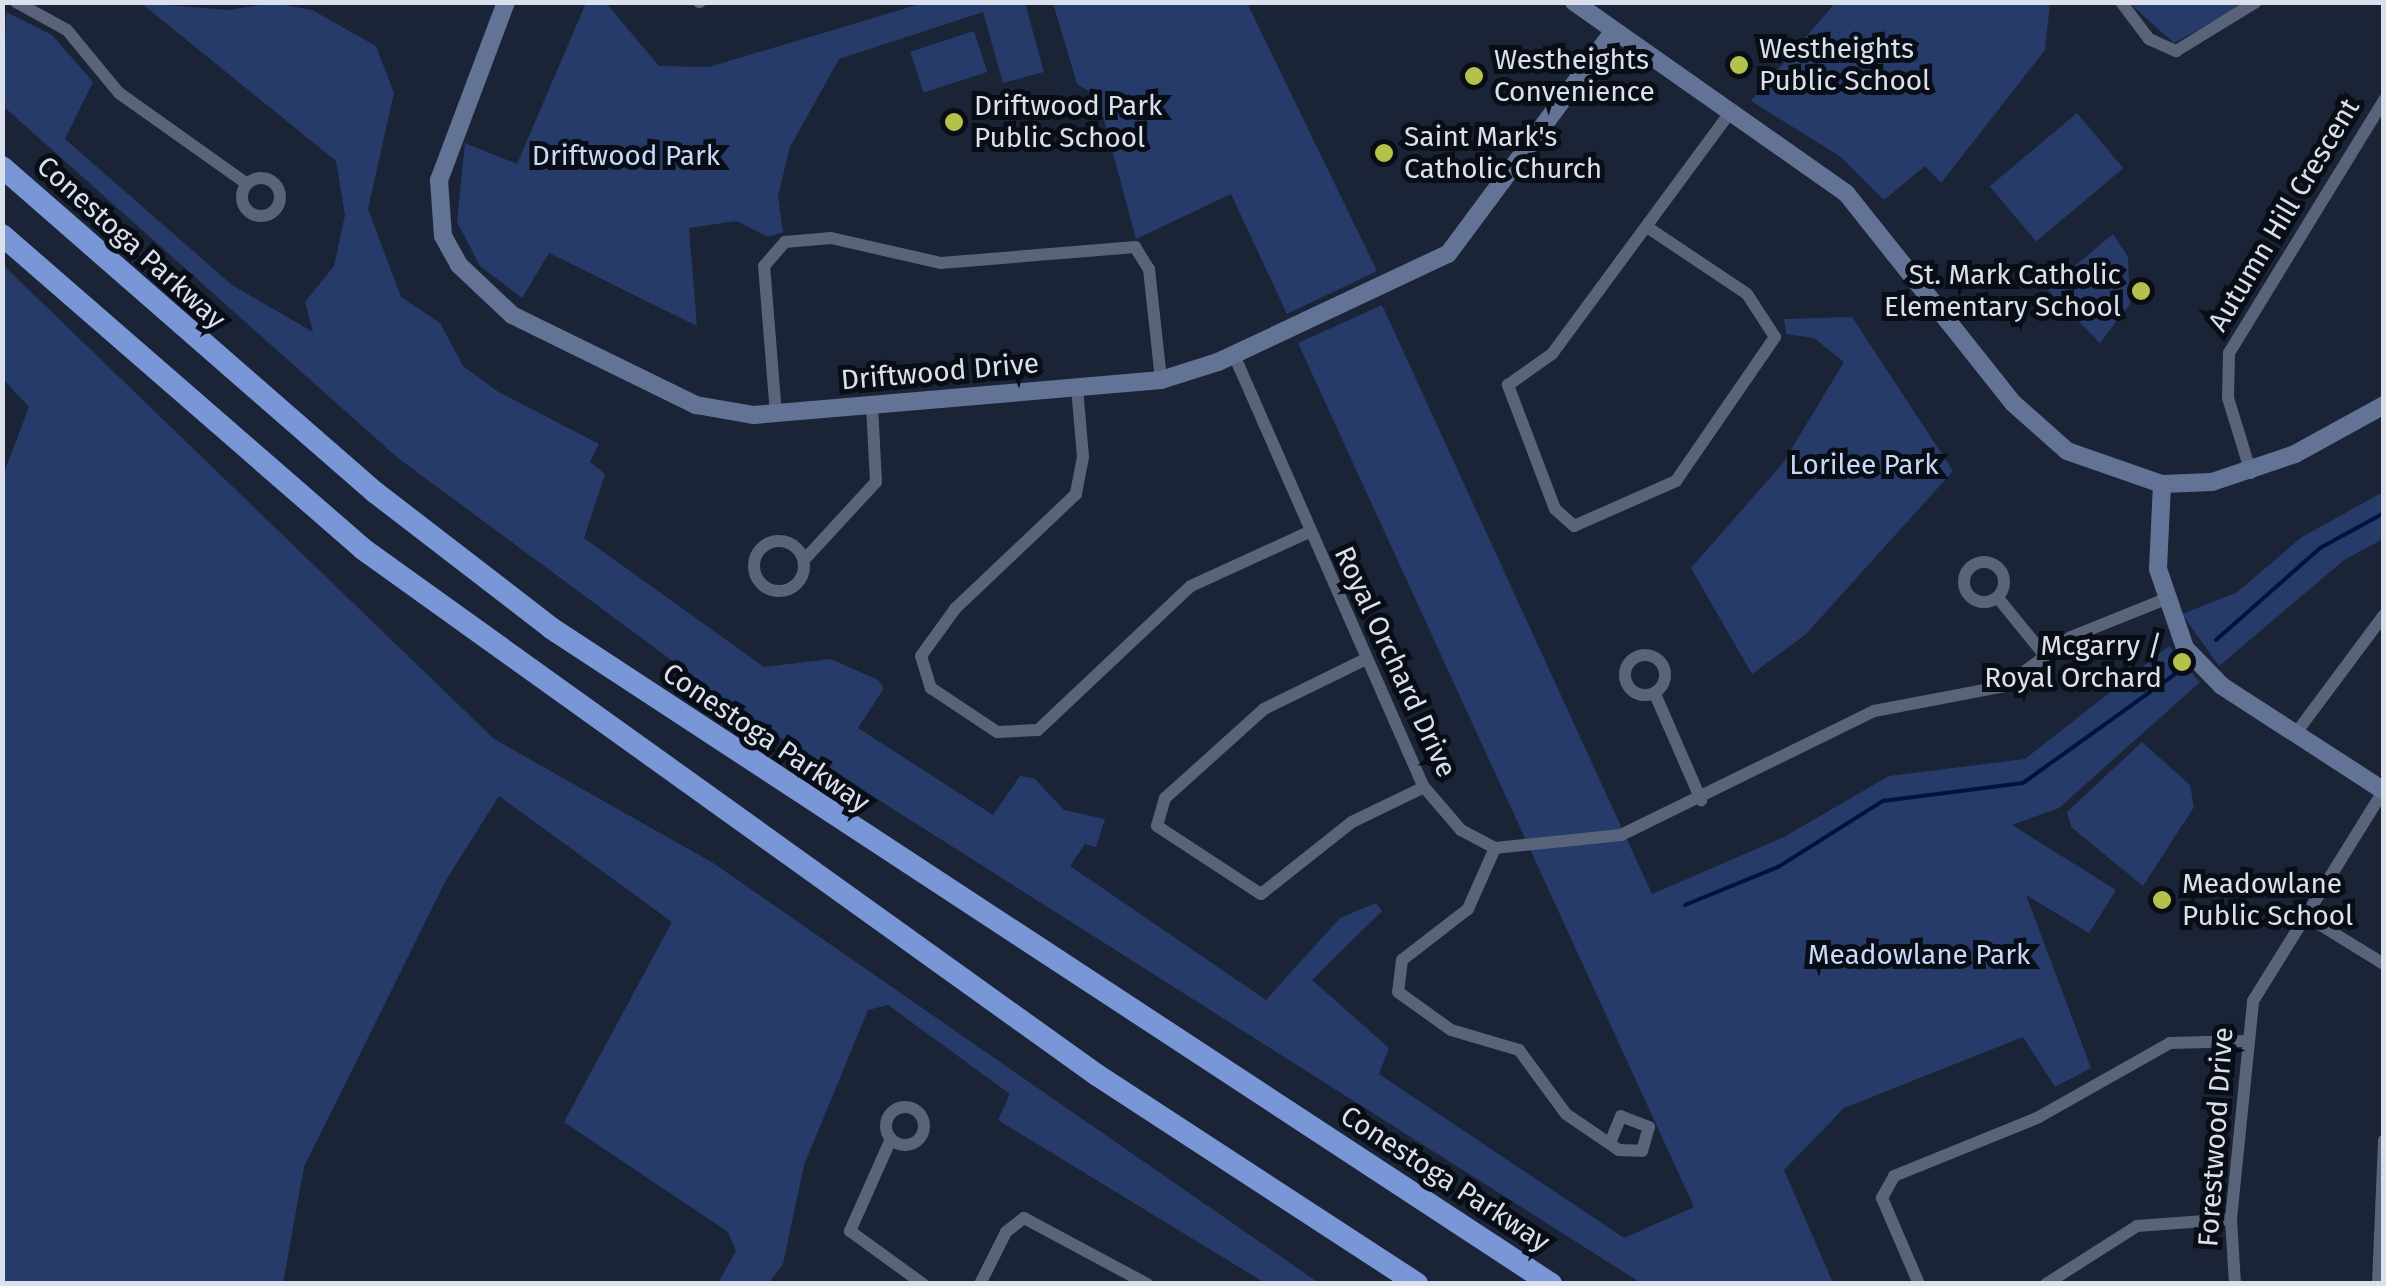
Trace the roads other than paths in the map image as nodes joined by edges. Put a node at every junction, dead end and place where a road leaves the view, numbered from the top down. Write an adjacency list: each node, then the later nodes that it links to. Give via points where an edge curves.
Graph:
1 (16, 2): 10 (street, via 66,30 119,93)
2 (506, 2): 18 (street, Driftwood Drive, via 438,180 444,236 458,265 512,315 666,392 714,410)
3 (1574, 2): 6 (street)
4 (2122, 2): 5 (street, via 2149,38 2176,50)
5 (2256, 2)
6 (1610, 36): 8 (street); 13 (street, Driftwood Drive, via 1448,254)
7 (2384, 100): 19 (street, Autumn Hill Crescent, via 2229,353 2228,398)
8 (1730, 113): 11 (street); 20 (street, via 1846,193 2035,428 2100,466)
9 (2, 167): 45 (highway, Conestoga Parkway, via 286,417 550,628)
10 (247, 184)
11 (1648, 227): 11 (street, via 1552,354 1506,392 1555,508 1574,526 1676,481 1774,337 1747,294)
12 (2, 235): 44 (highway, via 162,382 426,595 1097,1075)
13 (1234, 355): 14 (street, Driftwood Drive); 21 (street, Royal Orchard Drive)
14 (1161, 380): 15 (street, Driftwood Drive); 18 (street, via 1150,269 1135,247 941,263 831,238 784,242 764,266)
15 (1077, 388): 17 (street, Driftwood Drive); 21 (street, via 1083,457 1076,494 954,610 920,656 931,688 998,732 1038,730 1191,586)
16 (2384, 405): 19 (street)
17 (872, 406): 18 (street, Driftwood Drive); 22 (street, via 876,482)
18 (776, 414)
19 (2251, 473): 20 (street)
20 (2162, 484): 24 (street)
21 (1307, 533): 27 (street, Royal Orchard Drive)
22 (804, 560): 22 (street, via 773,542 752,566 784,591 804,579)
23 (1998, 598): 26 (street)
24 (2163, 600): 26 (street, via 2088,628); 29 (street, via 2206,672)
25 (2384, 615): 29 (street)
26 (2046, 658): 32 (street, via 1986,694 1874,711)
27 (1366, 660): 30 (street, Royal Orchard Drive); 30 (street, via 1264,708 1165,798 1157,826 1261,894 1352,822)
28 (1655, 694): 32 (street)
29 (2296, 734): 31 (street)
30 (1424, 788): 33 (street, Royal Orchard Drive, via 1461,830)
31 (2383, 791): 34 (street, Forestwood Drive)
32 (1701, 800): 33 (street, via 1621,835)
33 (1495, 848): 39 (street, via 1468,909 1402,960 1398,992 1451,1030 1519,1050 1566,1114)
34 (2301, 914): 35 (street); 36 (street, Forestwood Drive, via 2260,984)
35 (2384, 964)
36 (2244, 1041): 40 (street, Forestwood Drive); 46 (street, via 2170,1043 2037,1118 1894,1176 1882,1198)
37 (891, 1139): 41 (street, via 850,1232)
38 (2384, 1140): 49 (street)
39 (1611, 1141)
40 (2231, 1220): 47 (street, via 2137,1226); 48 (street, Forestwood Drive)
41 (923, 1284)
42 (980, 1284): 43 (street, via 1006,1232 1024,1218)
43 (1146, 1284)
44 (1417, 1284)
45 (1551, 1284)
46 (1919, 1284)
47 (2046, 1284)
48 (2235, 1284)
49 (2378, 1284)

